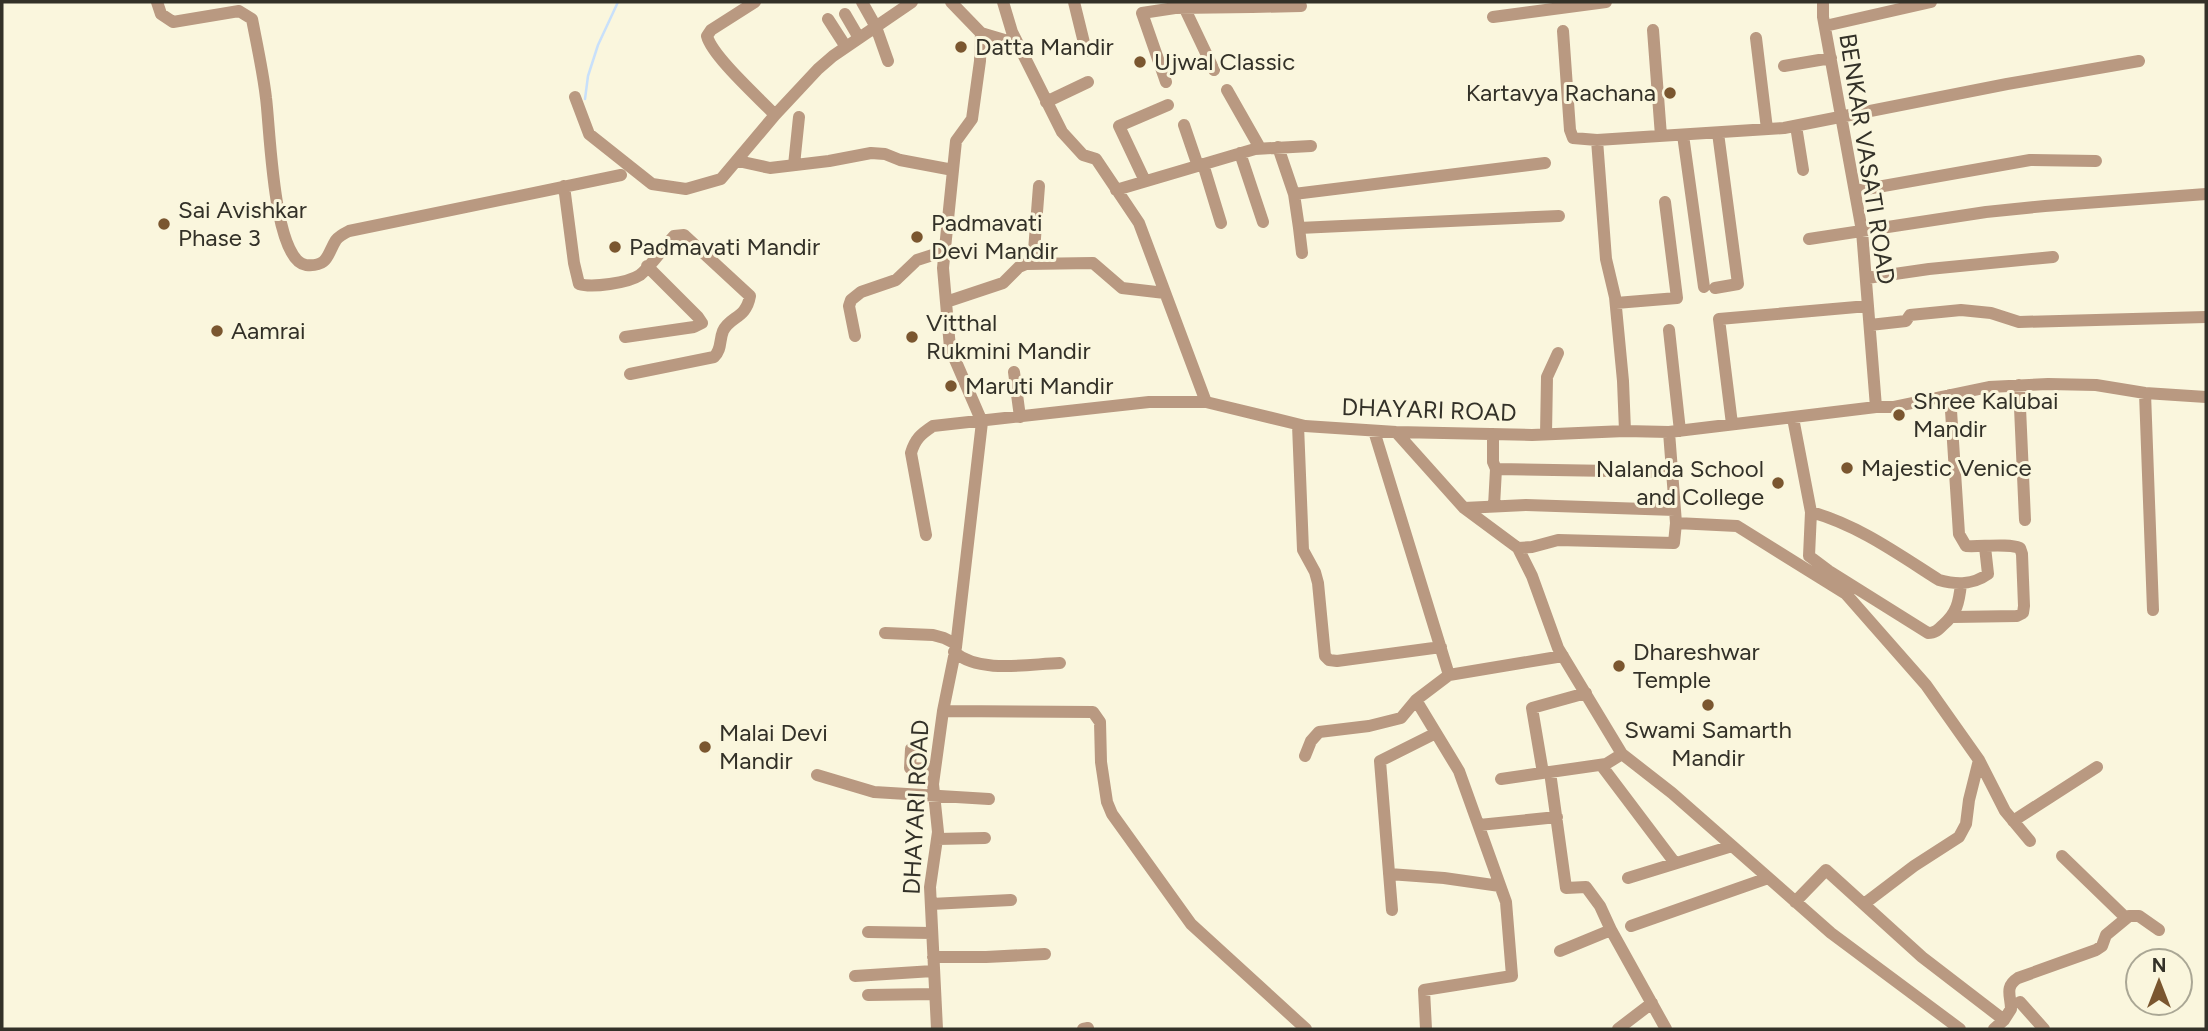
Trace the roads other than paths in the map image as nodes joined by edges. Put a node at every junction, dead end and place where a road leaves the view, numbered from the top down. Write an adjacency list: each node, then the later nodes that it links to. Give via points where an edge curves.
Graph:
1 (157, 2): 62 (street, via 161,14 173,22 239,11 252,19 279,217 292,256 302,264 323,262 336,240 349,231)
2 (755, 2): 39 (street, via 707,36 722,60)
3 (862, 2): 19 (street)
4 (912, 2): 19 (street)
5 (951, 2): 22 (street)
6 (1003, 2): 25 (street)
7 (1074, 2): 27 (street)
8 (1605, 2): 16 (street)
9 (1822, 2): 18 (street, BENKAR VASATI ROAD)
10 (1931, 2): 18 (street)
11 (1252, 4): 12 (street); 14 (street)
12 (1301, 6)
13 (1142, 7): 14 (street); 34 (street)
14 (1185, 9): 32 (street)
15 (845, 13): 23 (street)
16 (1493, 17)
17 (828, 19): 26 (street)
18 (1825, 26): 28 (street, BENKAR VASATI ROAD)
19 (876, 27): 23 (street); 29 (street)
20 (1653, 30): 47 (street)
21 (1563, 31): 48 (street, via 1570,130 1573,138)
22 (981, 33): 25 (street); 58 (street, via 972,119 956,141)
23 (859, 38): 26 (street)
24 (1756, 38): 44 (street)
25 (1018, 44): 37 (street)
26 (846, 47): 39 (street)
27 (1086, 51)
28 (1831, 58): 31 (street); 41 (street, BENKAR VASATI ROAD)
29 (888, 61)
30 (2139, 61): 41 (street)
31 (1784, 66)
32 (1214, 70)
33 (1088, 82): 37 (street)
34 (1166, 82)
35 (1227, 90): 51 (street)
36 (575, 97): 53 (street, via 589,134 652,184 686,189 721,179)
37 (1046, 102): 64 (street, via 1062,132 1083,155 1096,159)
38 (1168, 105): 61 (street, via 1119,126)
39 (775, 115): 53 (street)
40 (799, 117): 56 (street)
41 (1842, 118): 43 (street); 65 (street, BENKAR VASATI ROAD)
42 (1184, 125): 57 (street)
43 (1796, 126): 44 (street); 59 (street)
44 (1767, 129): 45 (street)
45 (1717, 133): 46 (street); 46 (street, via 1738,284 1710,287)
46 (1683, 135): 47 (street)
47 (1661, 136): 48 (street)
48 (1597, 140): 83 (street, via 1606,259)
49 (1278, 146): 50 (street); 51 (street); 66 (street)
50 (1311, 146)
51 (1260, 148): 52 (street)
52 (1240, 153): 57 (street); 70 (street)
53 (737, 161): 56 (street, via 770,168)
54 (2096, 161): 65 (street, via 2030,160)
55 (1545, 163): 66 (street)
56 (794, 165): 58 (street, via 871,153)
57 (1200, 165): 61 (street); 71 (street)
58 (953, 170): 75 (street)
59 (1803, 170)
60 (621, 175): 62 (street)
61 (1145, 181): 64 (street)
62 (564, 186): 79 (street, via 579,284 622,281)
63 (1040, 186): 78 (street)
64 (1116, 190): 81 (street, via 1139,223)
65 (1855, 191): 73 (street, BENKAR VASATI ROAD)
66 (1294, 194): 72 (street)
67 (2206, 194): 73 (street, via 2033,207)
68 (1665, 202): 83 (street, via 1677,298)
69 (1559, 216): 72 (street)
70 (1263, 222)
71 (1221, 223)
72 (1299, 228): 76 (street)
73 (1862, 231): 74 (street); 80 (street, BENKAR VASATI ROAD)
74 (1809, 239)
75 (945, 251): 82 (street); 90 (street, via 917,260 896,281 856,295 849,306)
76 (1302, 253)
77 (2053, 257): 80 (street)
78 (1033, 264): 81 (street, via 1093,263 1122,288); 82 (street, via 1019,267 1003,283)
79 (648, 266): 86 (street); 88 (street, via 674,236 684,235 750,296 745,310)
80 (1867, 278): 84 (street, BENKAR VASATI ROAD)
81 (1165, 293): 99 (street)
82 (946, 302): 103 (street, via 950,348)
83 (1616, 303): 107 (street)
84 (1868, 306): 87 (street, BENKAR VASATI ROAD); 104 (street, via 1719,320)
85 (2206, 317): 87 (street, via 2019,322 1961,310)
86 (702, 323): 88 (street); 91 (street)
87 (1870, 324): 100 (street, BENKAR VASATI ROAD)
88 (723, 330): 94 (street, via 720,351 714,357)
89 (1669, 330): 109 (street)
90 (855, 336)
91 (625, 337)
92 (1558, 353): 111 (street, via 1547,377)
93 (1014, 372): 101 (street)
94 (630, 374)
95 (2019, 385): 96 (street, DHAYARI ROAD, via 2096,385); 97 (street, DHAYARI ROAD); 118 (street)
96 (2145, 393): 98 (street, DHAYARI ROAD); 123 (street)
97 (1950, 396): 100 (street, DHAYARI ROAD); 120 (street, via 1959,534 1966,546)
98 (2206, 397)
99 (1206, 402): 101 (street, DHAYARI ROAD, via 1149,402); 105 (street, DHAYARI ROAD)
100 (1876, 407): 102 (street, DHAYARI ROAD)
101 (1020, 417): 103 (street, DHAYARI ROAD)
102 (1793, 418): 104 (street, DHAYARI ROAD); 116 (street)
103 (982, 422): 119 (street, via 933,426 915,441 911,453); 127 (street, DHAYARI ROAD)
104 (1732, 424): 109 (street, DHAYARI ROAD)
105 (1298, 425): 106 (street, DHAYARI ROAD); 126 (street, via 1303,550 1318,583 1325,656 1337,661)
106 (1374, 431): 108 (street, DHAYARI ROAD); 126 (street)
107 (1625, 431): 109 (street, DHAYARI ROAD); 111 (street, DHAYARI ROAD)
108 (1396, 432): 110 (street, DHAYARI ROAD); 115 (street)
109 (1674, 432): 113 (street)
110 (1493, 435): 111 (street, DHAYARI ROAD); 112 (street)
111 (1546, 435)
112 (1496, 469): 113 (street); 114 (street)
113 (1672, 472): 117 (street)
114 (1494, 506): 115 (street); 117 (street)
115 (1464, 508): 121 (street)
116 (1811, 512): 122 (street, via 1869,536 1939,580); 124 (street, via 1808,556 1928,634)
117 (1675, 516): 121 (street, via 1674,543 1558,540); 138 (street, via 1737,526 1846,594 1926,685)
118 (2025, 520)
119 (926, 535)
120 (1985, 547): 122 (street, via 1989,573); 124 (street, via 2020,548 2023,613)
121 (1518, 548): 128 (street)
122 (1961, 584): 124 (street)
123 (2153, 610)
124 (1953, 617)
125 (885, 634): 127 (street, via 933,635)
126 (1441, 647): 130 (street)
127 (955, 648): 129 (street, via 962,659 986,666); 133 (street, DHAYARI ROAD)
128 (1563, 656): 130 (street); 131 (street)
129 (1060, 663)
130 (1449, 675): 132 (street)
131 (1586, 693): 136 (street); 143 (street, via 1531,708)
132 (1416, 700): 134 (street); 137 (street, via 1401,719 1319,732)
133 (943, 711): 142 (street, DHAYARI ROAD); 184 (street, via 1093,712 1100,722 1101,762 1112,814 1191,924)
134 (1436, 733): 151 (street, via 1459,771); 158 (street, via 1380,761)
135 (911, 749): 141 (street)
136 (1622, 754): 139 (street); 155 (street)
137 (1306, 756)
138 (1979, 760): 150 (street); 165 (street, via 1966,824 1959,836)
139 (1601, 765): 143 (street); 157 (street)
140 (2097, 767): 150 (street)
141 (910, 768): 142 (street); 146 (street)
142 (935, 769): 147 (street, DHAYARI ROAD)
143 (1547, 772): 145 (street); 149 (street)
144 (817, 775): 147 (street, via 874,792)
145 (1500, 779)
146 (909, 787)
147 (934, 795): 148 (street); 153 (street, DHAYARI ROAD)
148 (989, 799)
149 (1557, 817): 151 (street); 169 (street, via 1566,888 1586,887)
150 (2013, 821): 154 (street)
151 (1479, 825): 161 (street)
152 (985, 838): 153 (street)
153 (937, 839): 164 (street, DHAYARI ROAD)
154 (2030, 841)
155 (1732, 846): 157 (street); 160 (street)
156 (2062, 856): 167 (street)
157 (1675, 863): 159 (street)
158 (1389, 874): 161 (street); 166 (street)
159 (1629, 878)
160 (1769, 878): 163 (street); 168 (street)
161 (1500, 886): 185 (street, via 1506,902 1512,976 1424,990)
162 (1011, 900): 164 (street)
163 (1795, 902): 165 (street, via 1826,870); 188 (street)
164 (931, 904): 172 (street, DHAYARI ROAD)
165 (1864, 904): 182 (street)
166 (1392, 910)
167 (2126, 918): 170 (street, via 2139,916); 182 (street, via 2096,950 2013,981 2008,990 2011,1009)
168 (1631, 926)
169 (1611, 930): 173 (street); 181 (street)
170 (2159, 930)
171 (868, 932): 172 (street)
172 (932, 933): 175 (street, DHAYARI ROAD)
173 (1560, 951)
174 (1045, 954): 175 (street)
175 (933, 957): 176 (street, DHAYARI ROAD)
176 (933, 971): 177 (street); 178 (street, DHAYARI ROAD)
177 (855, 975)
178 (935, 994): 179 (street); 183 (street, DHAYARI ROAD)
179 (868, 995)
180 (2020, 1002): 189 (street)
181 (1651, 1003): 186 (street); 187 (street)
182 (1999, 1025)
183 (937, 1029)
184 (1306, 1029)
185 (1426, 1029)
186 (1618, 1029)
187 (1666, 1029)
188 (1960, 1029)
189 (2045, 1029)

